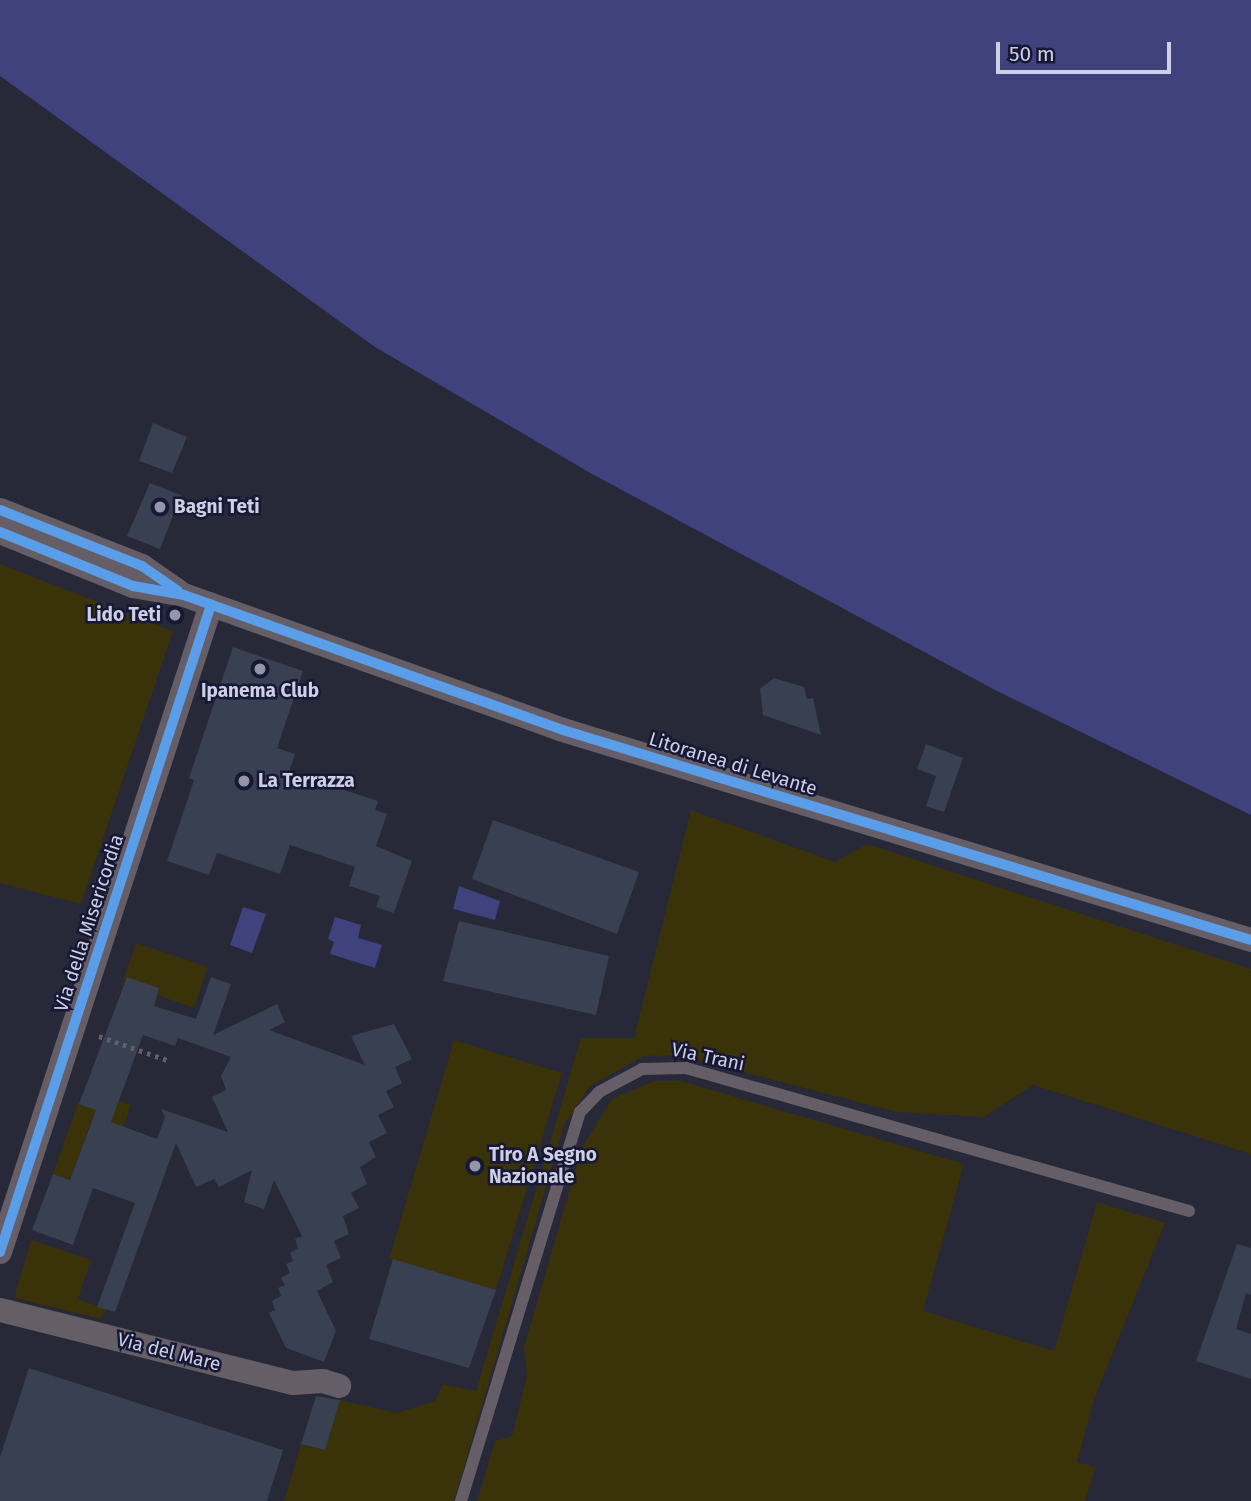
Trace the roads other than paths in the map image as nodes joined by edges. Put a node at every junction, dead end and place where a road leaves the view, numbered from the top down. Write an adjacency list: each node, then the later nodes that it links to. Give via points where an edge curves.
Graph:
1 (0, 510): 3 (street, via 142,566)
2 (0, 532): 3 (street, via 133,586)
3 (184, 595): 4 (street, Litoranea di Levante)
4 (211, 605): 5 (street, Litoranea di Levante, via 563,730); 7 (street, Via della Misericordia)
5 (1251, 940)
6 (1189, 1211): 10 (lane, Via Trani, via 686,1068 642,1069 599,1092 580,1112)
7 (0, 1252)
8 (0, 1310): 9 (street, Via del Mare, via 293,1383 323,1381)
9 (339, 1386)
10 (461, 1501)

